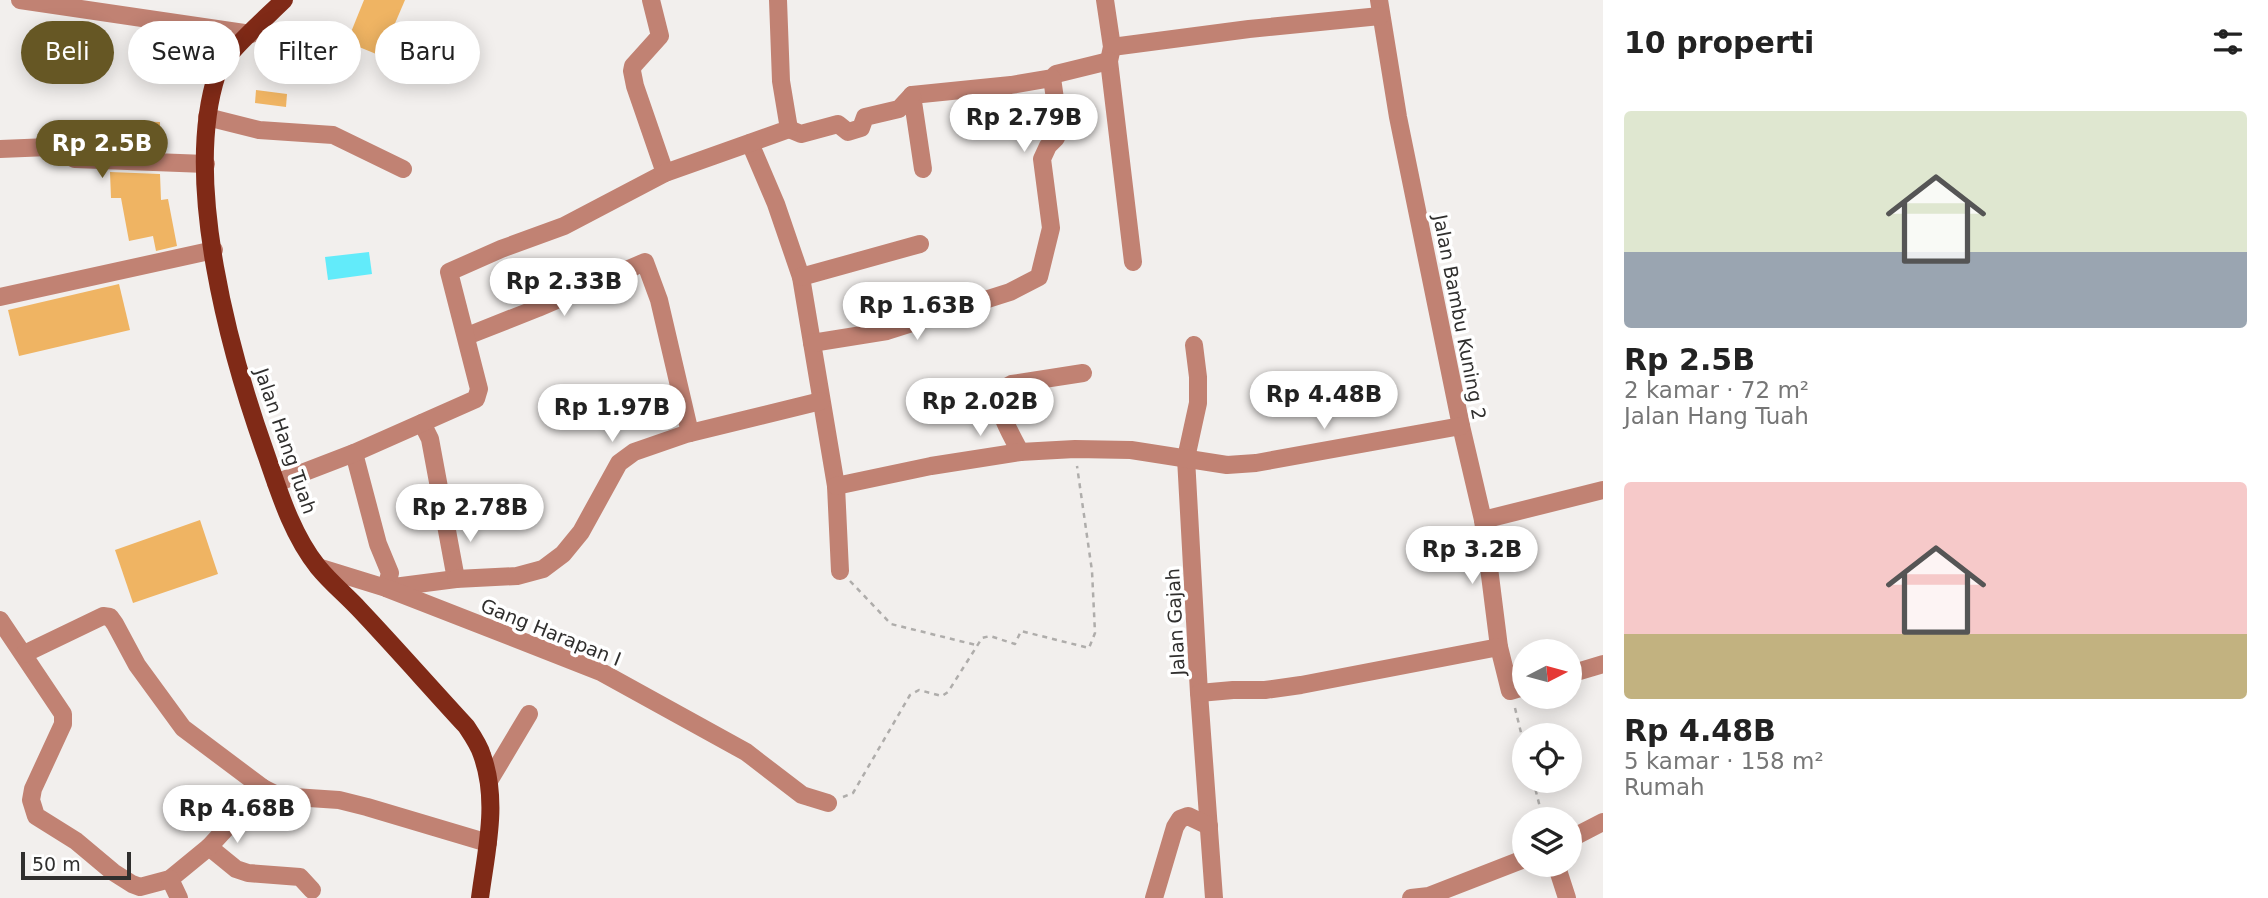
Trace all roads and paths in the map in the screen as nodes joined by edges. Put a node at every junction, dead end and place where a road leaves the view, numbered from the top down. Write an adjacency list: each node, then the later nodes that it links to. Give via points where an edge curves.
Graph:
1 (20, 0): 6 (street)
2 (284, 0): 8 (main road, Jalan Hang Tuah)
3 (651, 0): 19 (street, via 660,36 632,71)
4 (778, 0): 13 (street, via 781,80)
5 (1105, 0): 9 (street)
6 (40, 2): 8 (street)
7 (1380, 8): 9 (street); 31 (street, Jalan Bambu Kuning 2)
8 (251, 34): 12 (main road, Jalan Hang Tuah, via 218,72)
9 (1110, 54): 10 (street); 22 (street)
10 (1052, 78): 11 (street); 26 (street, via 1059,127 1042,159 1051,228 1039,277 1010,292 887,331)
11 (912, 94): 13 (street, via 899,109 864,117 861,128 849,132 838,124 801,134); 18 (street)
12 (207, 117): 16 (main road, Jalan Hang Tuah); 17 (street, via 258,130 333,135)
13 (789, 129): 14 (street)
14 (750, 143): 19 (street); 23 (street)
15 (0, 149): 16 (street, via 49,147 75,159)
16 (206, 164): 21 (main road, Jalan Hang Tuah)
17 (402, 169)
18 (923, 169)
19 (665, 173): 25 (street, via 564,226 449,272)
20 (920, 244): 23 (street)
21 (214, 250): 24 (street); 37 (main road, Jalan Hang Tuah, via 232,350)
22 (1133, 262)
23 (801, 277): 26 (street)
24 (0, 298)
25 (467, 336): 30 (street, via 480,389 476,399); 32 (street, via 645,262 659,300)
26 (813, 343): 29 (street)
27 (1194, 345): 36 (street, Jalan Gajah, via 1198,403)
28 (1083, 373): 34 (street, via 1012,384 1001,390 1002,414)
29 (821, 401): 32 (street); 38 (street)
30 (422, 424): 35 (street); 43 (street, via 430,439)
31 (1461, 426): 36 (street, via 1256,463 1227,465); 40 (street, Jalan Bambu Kuning 2)
32 (690, 433): 43 (street, via 634,452 619,463 581,532 543,569 517,576)
33 (1075, 449): 34 (street); 36 (street, via 1131,450); 46 (path, via 1092,571 1095,633 1089,648 1021,631 1015,645 990,636)
34 (1020, 452): 38 (street)
35 (354, 453): 37 (street); 44 (street, via 390,573)
36 (1186, 458): 52 (street, Jalan Gajah)
37 (276, 483): 41 (main road, Jalan Hang Tuah, via 294,528)
38 (836, 486): 42 (street)
39 (1603, 490): 40 (street)
40 (1483, 520): 47 (street, Jalan Bambu Kuning 2)
41 (318, 567): 44 (street, Gang Harapan I); 54 (main road, Jalan Hang Tuah, via 466,726 482,753)
42 (840, 571): 46 (path, via 891,624)
43 (456, 579): 44 (street)
44 (386, 589): 56 (street, Gang Harapan I, via 601,672 746,752 802,795)
45 (0, 620): 48 (street)
46 (977, 645): 56 (path, via 948,692 942,696 919,691 910,695 853,793)
47 (1499, 647): 51 (street, Jalan Bambu Kuning 2); 52 (street, via 1265,691)
48 (24, 654): 55 (street, via 103,616 110,617 137,665 183,728); 64 (street, via 64,720 33,789 36,817 132,884 148,886)
49 (1603, 664): 50 (street)
50 (1582, 670)
51 (1512, 677)
52 (1199, 694): 58 (street, Jalan Gajah)
53 (529, 714): 54 (street)
54 (489, 781): 60 (main road, Jalan Hang Tuah)
55 (263, 788): 60 (street, via 279,796 339,800); 61 (street)
56 (828, 803)
57 (1603, 822): 59 (street)
58 (1209, 826): 68 (street, via 1188,816 1180,819); 69 (street, Jalan Gajah)
59 (1582, 833)
60 (488, 843): 66 (main road, Jalan Hang Tuah)
61 (209, 847): 64 (street); 65 (street, via 236,869 300,877)
62 (1512, 864): 70 (street)
63 (1560, 877): 71 (street)
64 (170, 879): 67 (street)
65 (312, 890)
66 (483, 897)
67 (180, 898)
68 (1154, 898)
69 (1214, 898)
70 (1411, 898)
71 (1567, 898)

